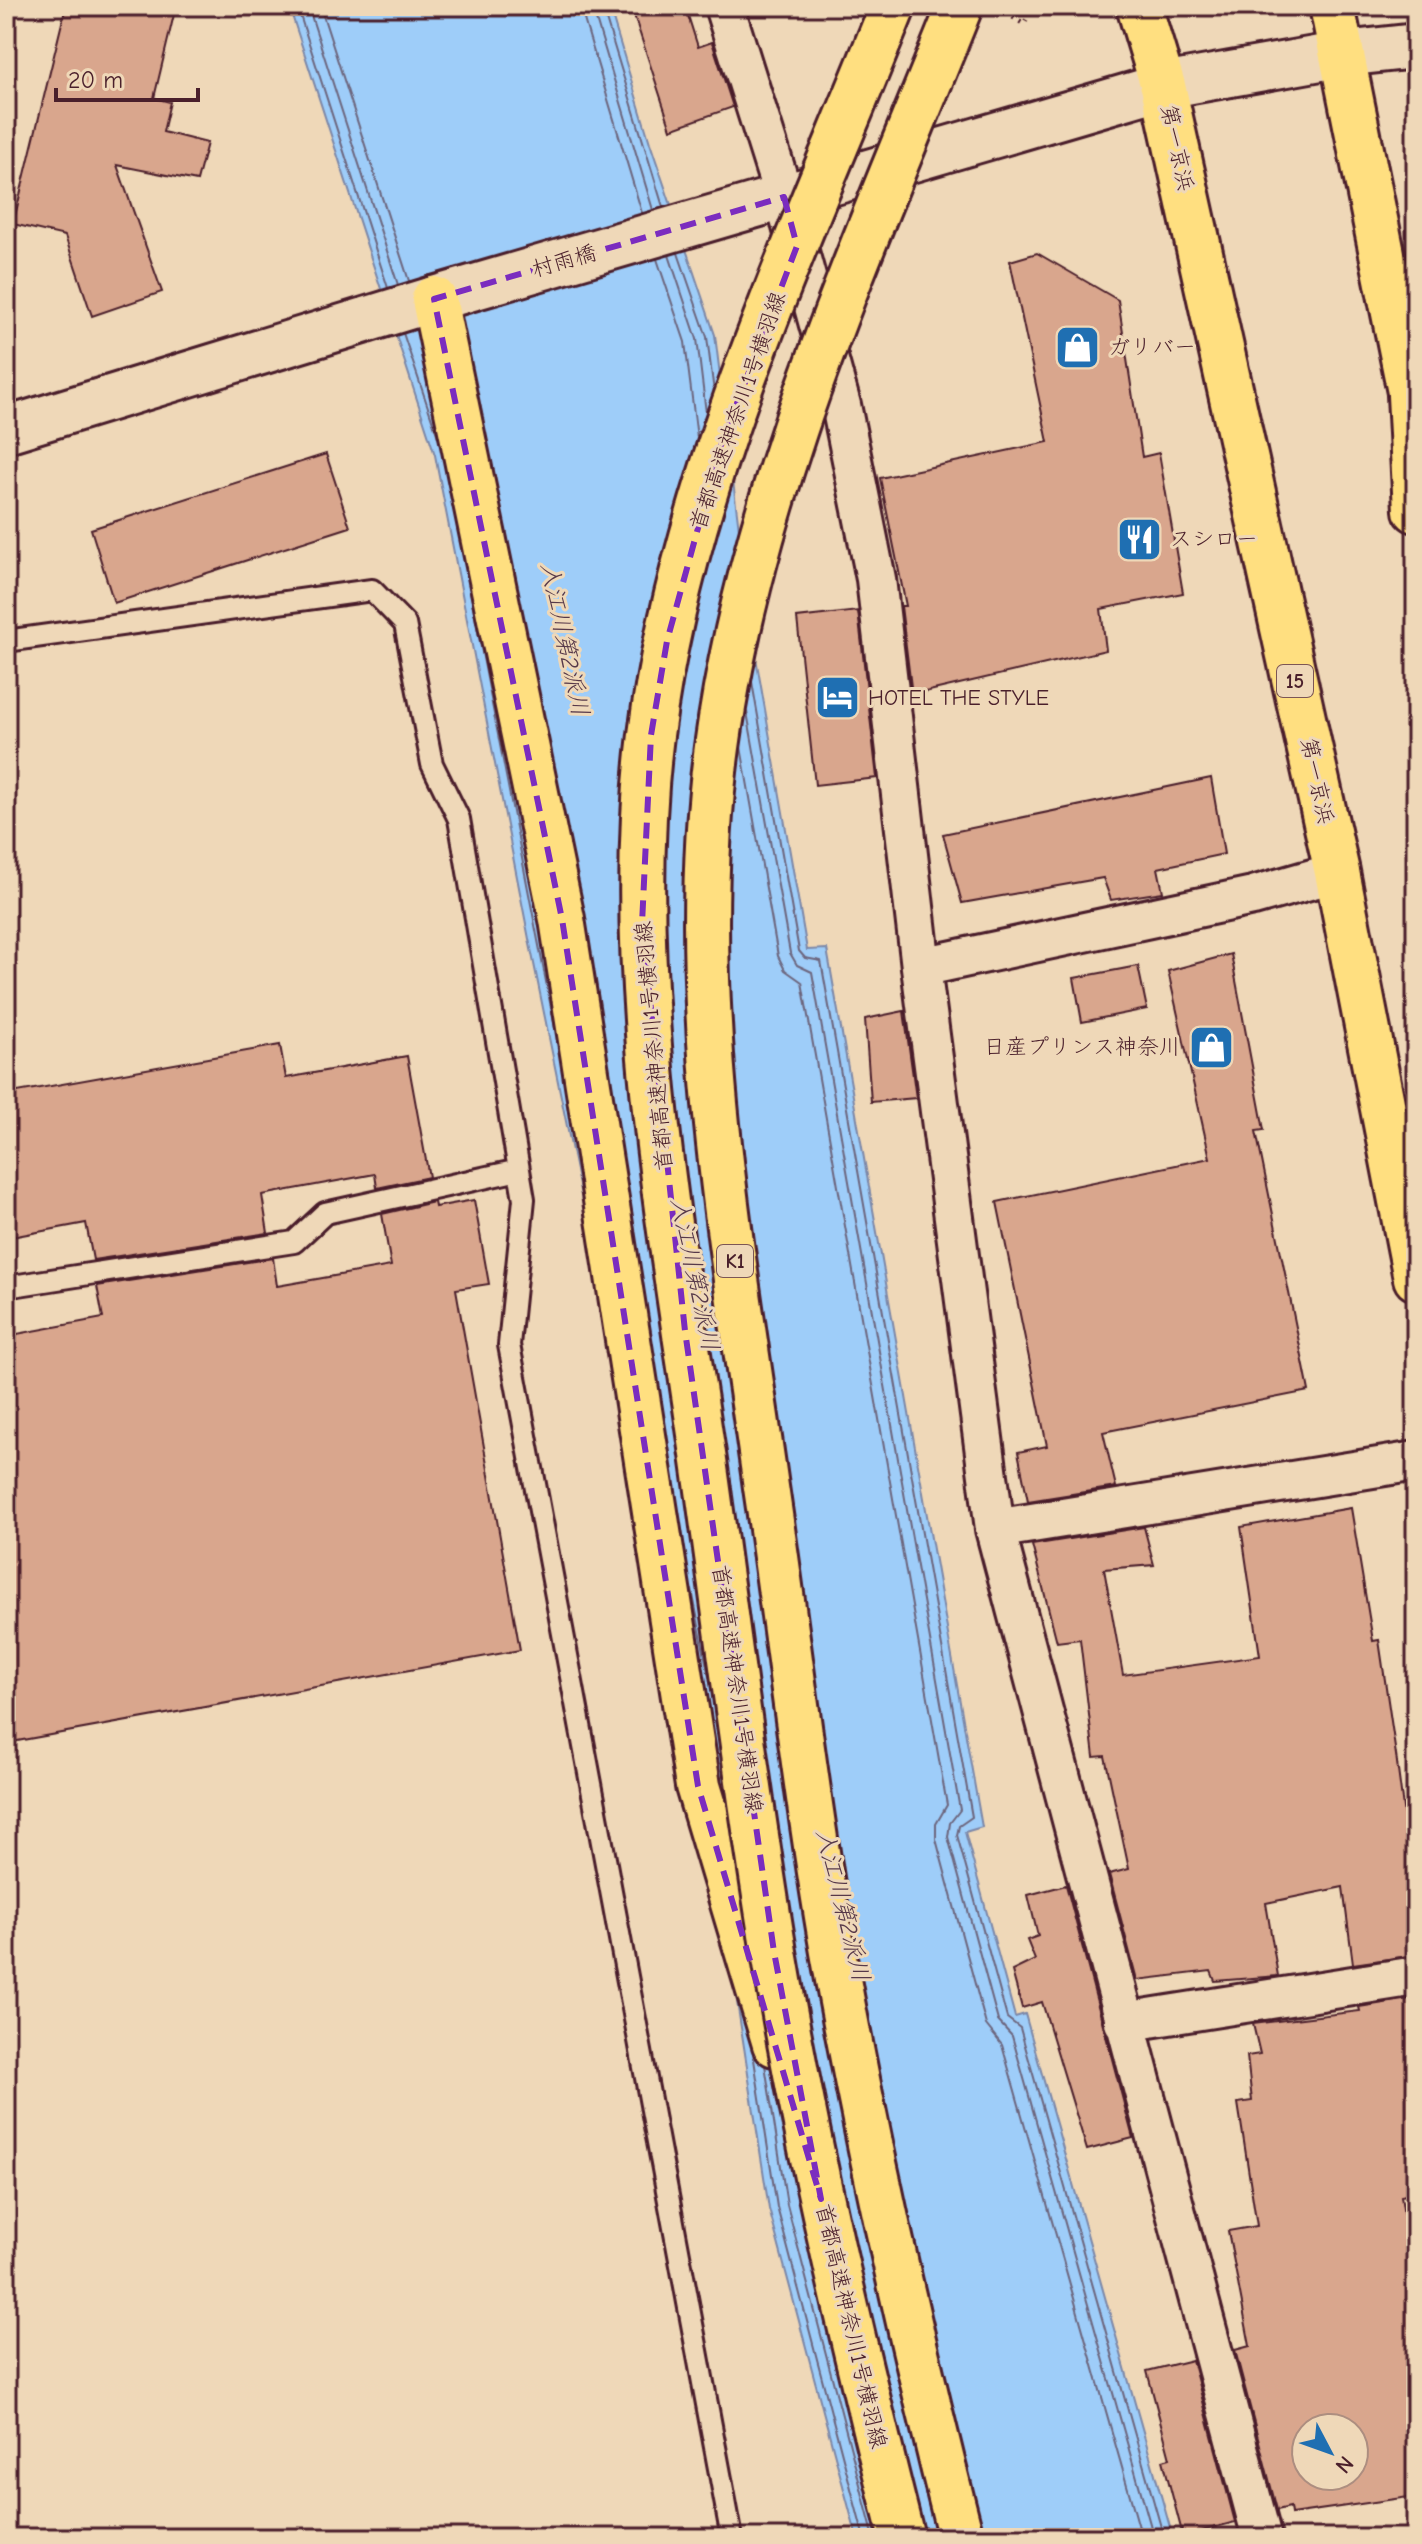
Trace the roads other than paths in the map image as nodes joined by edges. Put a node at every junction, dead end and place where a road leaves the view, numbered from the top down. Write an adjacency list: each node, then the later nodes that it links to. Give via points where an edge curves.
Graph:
1 (724, 6): 10 (street)
2 (893, 6): 26 (highway, 首都高速神奈川1号横羽線, bridge, via 759,343 695,531 667,641 643,832 647,1018 685,1331 774,1952)
3 (960, 6): 29 (highway, K1, bridge, via 824,347 756,553 717,750 707,932 716,1096 739,1289 832,1945 877,2186)
4 (1139, 6): 9 (highway, 第一京浜 / 15)
5 (1159, 6): 9 (highway)
6 (1332, 6): 8 (highway)
7 (1416, 46): 8 (street, 村雨橋)
8 (1343, 54): 9 (street, 村雨橋); 12 (highway)
9 (1163, 86): 10 (street, 村雨橋); 17 (highway, 第一京浜 / 15)
10 (784, 197): 11 (street, 村雨橋); 18 (street, via 841,405 876,579)
11 (434, 299): 14 (street, 村雨橋); 26 (highway, bridge, via 562,919 698,1786)
12 (1405, 300): 13 (highway)
13 (1413, 407): 15 (highway)
14 (6, 430)
15 (1416, 510)
16 (6, 641): 19 (lane, via 372,590 394,612 405,624 432,764 459,819)
17 (1337, 872): 18 (street, via 1253,896); 20 (highway, 第一京浜 / 15)
18 (921, 967): 23 (street)
19 (519, 1170): 21 (lane, via 325,1213 294,1242); 27 (lane, via 524,1199 509,1345)
20 (1416, 1278)
21 (6, 1287)
22 (1416, 1461): 23 (street)
23 (995, 1529): 25 (street)
24 (1416, 1976): 25 (street)
25 (1124, 2022): 30 (street)
26 (821, 2199): 28 (highway, 首都高速神奈川1号横羽線, bridge)
27 (732, 2538)
28 (902, 2538)
29 (961, 2538)
30 (1262, 2538)

